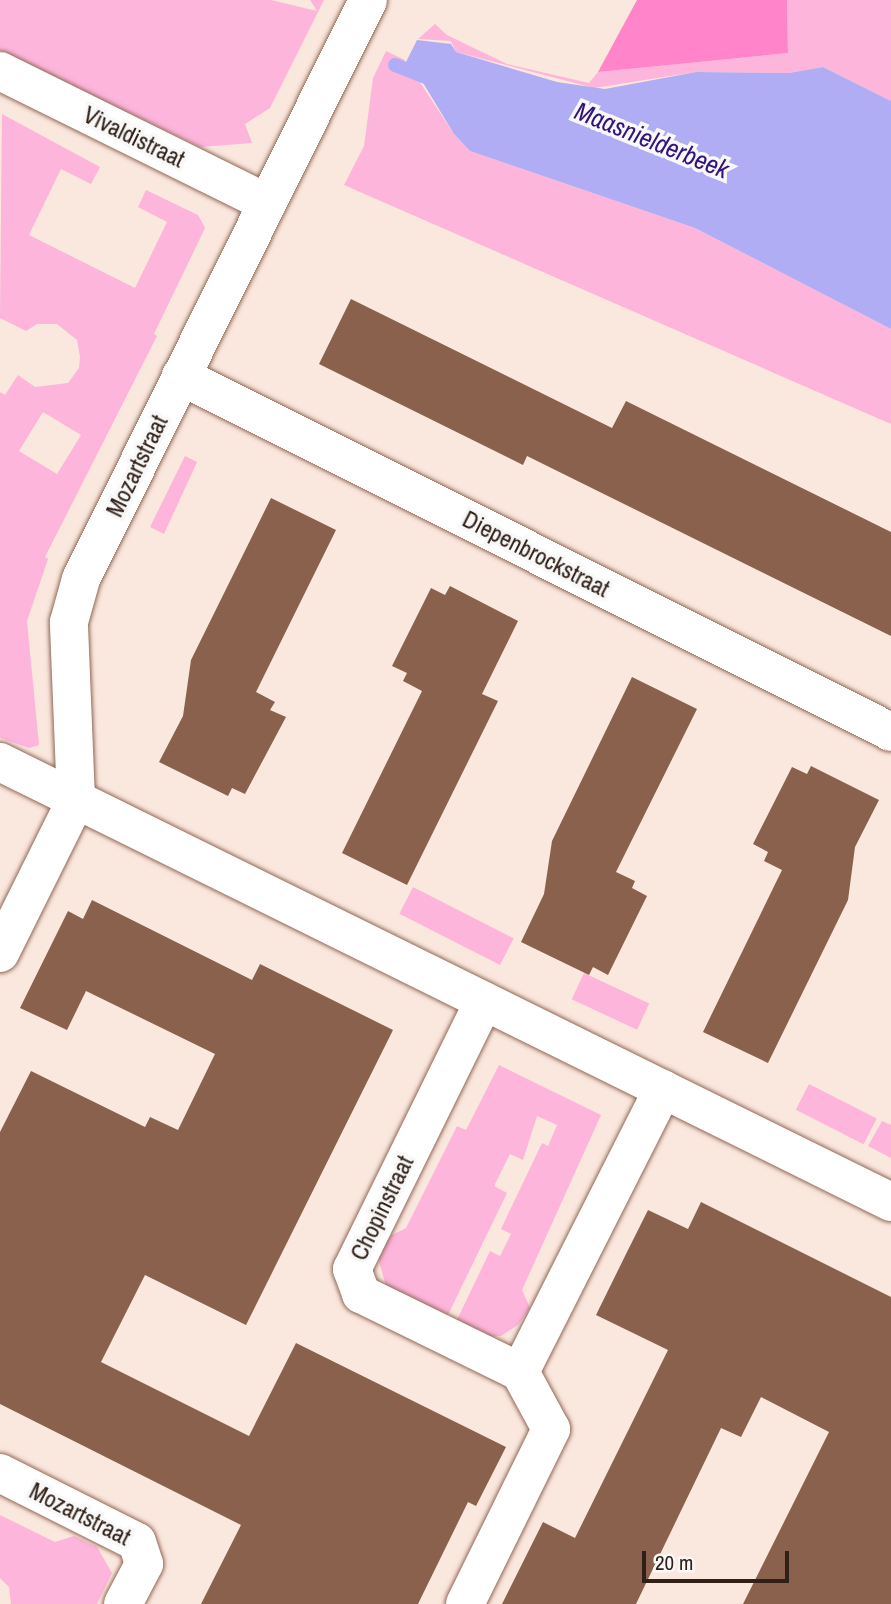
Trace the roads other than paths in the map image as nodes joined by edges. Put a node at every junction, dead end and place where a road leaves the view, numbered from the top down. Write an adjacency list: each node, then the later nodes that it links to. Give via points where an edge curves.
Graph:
1 (368, 0): 3 (street, Mozartstraat)
2 (0, 71): 3 (street, Vivaldistraat)
3 (267, 203): 4 (street, Mozartstraat)
4 (181, 376): 5 (street, Diepenbrockstraat); 7 (street, Mozartstraat, via 81,579 69,622)
5 (891, 732)
6 (0, 762): 7 (street)
7 (76, 800): 8 (street, Mozartstraat); 9 (street)
8 (0, 953)
9 (484, 1001): 10 (street); 12 (street, Chopinstraat, via 352,1269 361,1294)
10 (663, 1089): 11 (street); 12 (street)
11 (891, 1202)
12 (520, 1372): 15 (street, via 551,1429)
13 (0, 1474): 14 (street, Mozartstraat, via 137,1542 144,1564)
14 (123, 1604)
15 (465, 1604)

